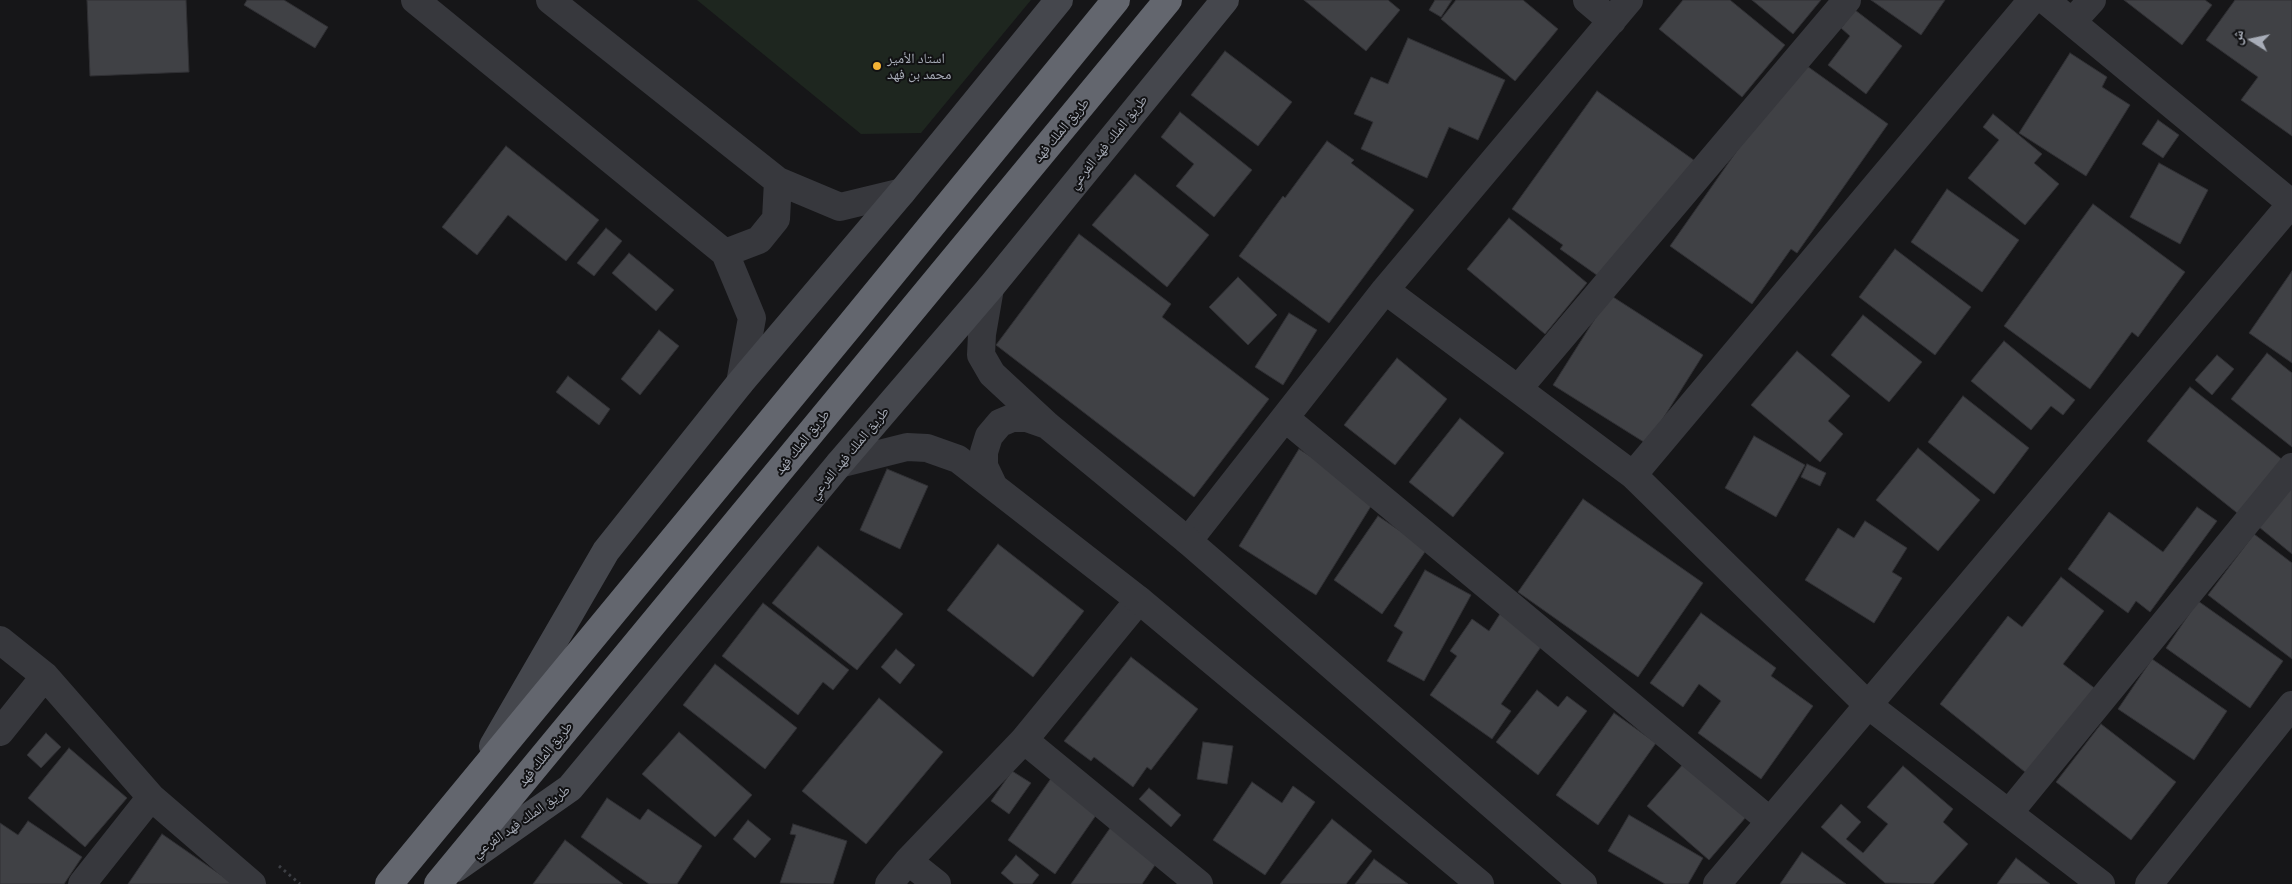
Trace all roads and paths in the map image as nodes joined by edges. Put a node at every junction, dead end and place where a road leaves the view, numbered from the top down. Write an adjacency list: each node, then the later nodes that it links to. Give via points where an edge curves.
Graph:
1 (415, 0): 18 (street)
2 (550, 0): 15 (street)
3 (1059, 0): 16 (main road)
4 (1116, 0): 37 (highway)
5 (1168, 0): 42 (highway, طريق الملك فهد)
6 (1225, 0): 19 (main road, طريق الملك فهد الفرعي)
7 (1586, 0): 13 (street)
8 (1629, 0): 13 (street)
9 (1847, 0): 22 (street)
10 (2032, 0): 27 (street)
11 (2045, 0): 14 (street)
12 (2092, 0): 14 (street)
13 (1612, 21): 20 (street)
14 (2072, 22): 17 (street)
15 (778, 181): 16 (street, via 840,207); 18 (street, via 776,218 759,240)
16 (902, 192): 21 (main road)
17 (2292, 204): 33 (street)
18 (725, 253): 21 (street, via 752,318)
19 (990, 288): 24 (street, via 982,355 992,374); 25 (main road, طريق الملك فهد الفرعي)
20 (1386, 290): 22 (street); 23 (street)
21 (740, 383): 37 (main road, via 606,551)
22 (1518, 390): 27 (street)
23 (1285, 418): 29 (street); 40 (street)
24 (1047, 425): 28 (street, via 1027,418 1012,418 1000,424 989,436 984,466); 29 (street)
25 (839, 464): 28 (street, via 906,447 927,448 958,459); 42 (main road, طريق الملك فهد الفرعي, via 570,788)
26 (2292, 467): 39 (street)
27 (1632, 475): 33 (street)
28 (994, 487): 30 (street)
29 (1188, 540): 50 (street)
30 (1140, 600): 36 (street); 49 (street)
31 (0, 640): 32 (street)
32 (45, 676): 35 (street); 38 (street)
33 (1868, 705): 39 (street); 40 (street)
34 (2292, 705): 53 (street)
35 (0, 732)
36 (1024, 740): 41 (street); 48 (street)
37 (466, 792): 45 (highway)
38 (151, 797): 43 (street); 44 (street)
39 (2010, 813): 52 (street)
40 (1770, 821): 51 (street)
41 (908, 861): 46 (street); 47 (street)
42 (441, 880)
43 (82, 884)
44 (252, 884)
45 (388, 884)
46 (889, 884)
47 (937, 884)
48 (1200, 884)
49 (1480, 884)
50 (1583, 884)
51 (1717, 884)
52 (2102, 884)
53 (2149, 884)

